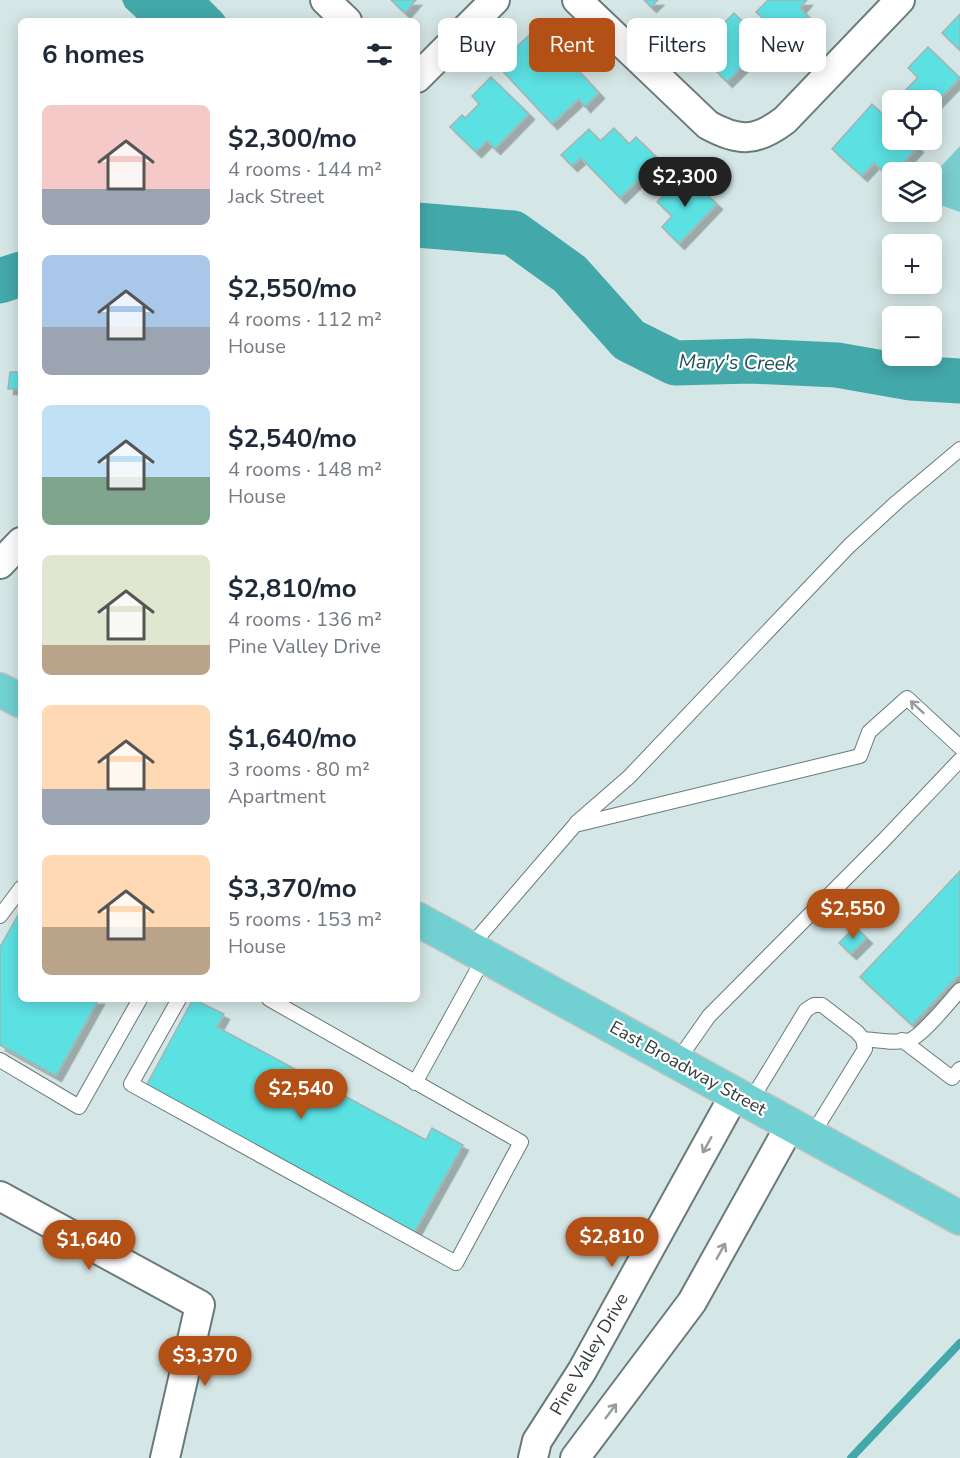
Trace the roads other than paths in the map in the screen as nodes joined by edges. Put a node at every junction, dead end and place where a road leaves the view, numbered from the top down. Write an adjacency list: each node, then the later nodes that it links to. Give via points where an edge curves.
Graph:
1 (325, 0): 5 (street)
2 (495, 0): 6 (street)
3 (576, 0): 4 (street, via 708,125 725,134 747,138 770,132 785,120)
4 (900, 0)
5 (344, 18)
6 (420, 75)
7 (960, 449): 14 (lane, via 849,546 629,777)
8 (18, 545): 9 (street)
9 (0, 564)
10 (0, 690): 11 (main road)
11 (18, 699)
12 (960, 747): 14 (lane, one-way to 14, via 907,698 869,732 860,756)
13 (960, 760): 26 (lane, via 709,1016)
14 (575, 825): 18 (lane)
15 (18, 892): 16 (lane)
16 (0, 916)
17 (420, 921): 18 (main road, East Broadway Street)
18 (477, 952): 26 (main road, East Broadway Street); 28 (lane)
19 (960, 990): 24 (lane, via 922,1031 911,1040)
20 (139, 1002): 25 (lane, via 79,1107)
21 (177, 1002): 28 (lane, via 131,1084 456,1263 521,1142)
22 (274, 1002): 28 (lane)
23 (863, 1039): 24 (lane); 29 (lane, via 822,1005 814,1005 806,1010); 30 (lane, via 865,1049 860,1060)
24 (902, 1040): 27 (lane, via 952,1078)
25 (0, 1060)
26 (676, 1063): 29 (main road, East Broadway Street)
27 (960, 1069)
28 (415, 1083)
29 (743, 1098): 30 (main road, East Broadway Street); 34 (street, Pine Valley Drive, one-way to 34, via 537,1441)
30 (802, 1130): 32 (main road, East Broadway Street); 35 (street, one-way to 30, via 692,1302)
31 (0, 1196): 33 (street, via 200,1305)
32 (960, 1218)
33 (165, 1458)
34 (533, 1458)
35 (575, 1458)

